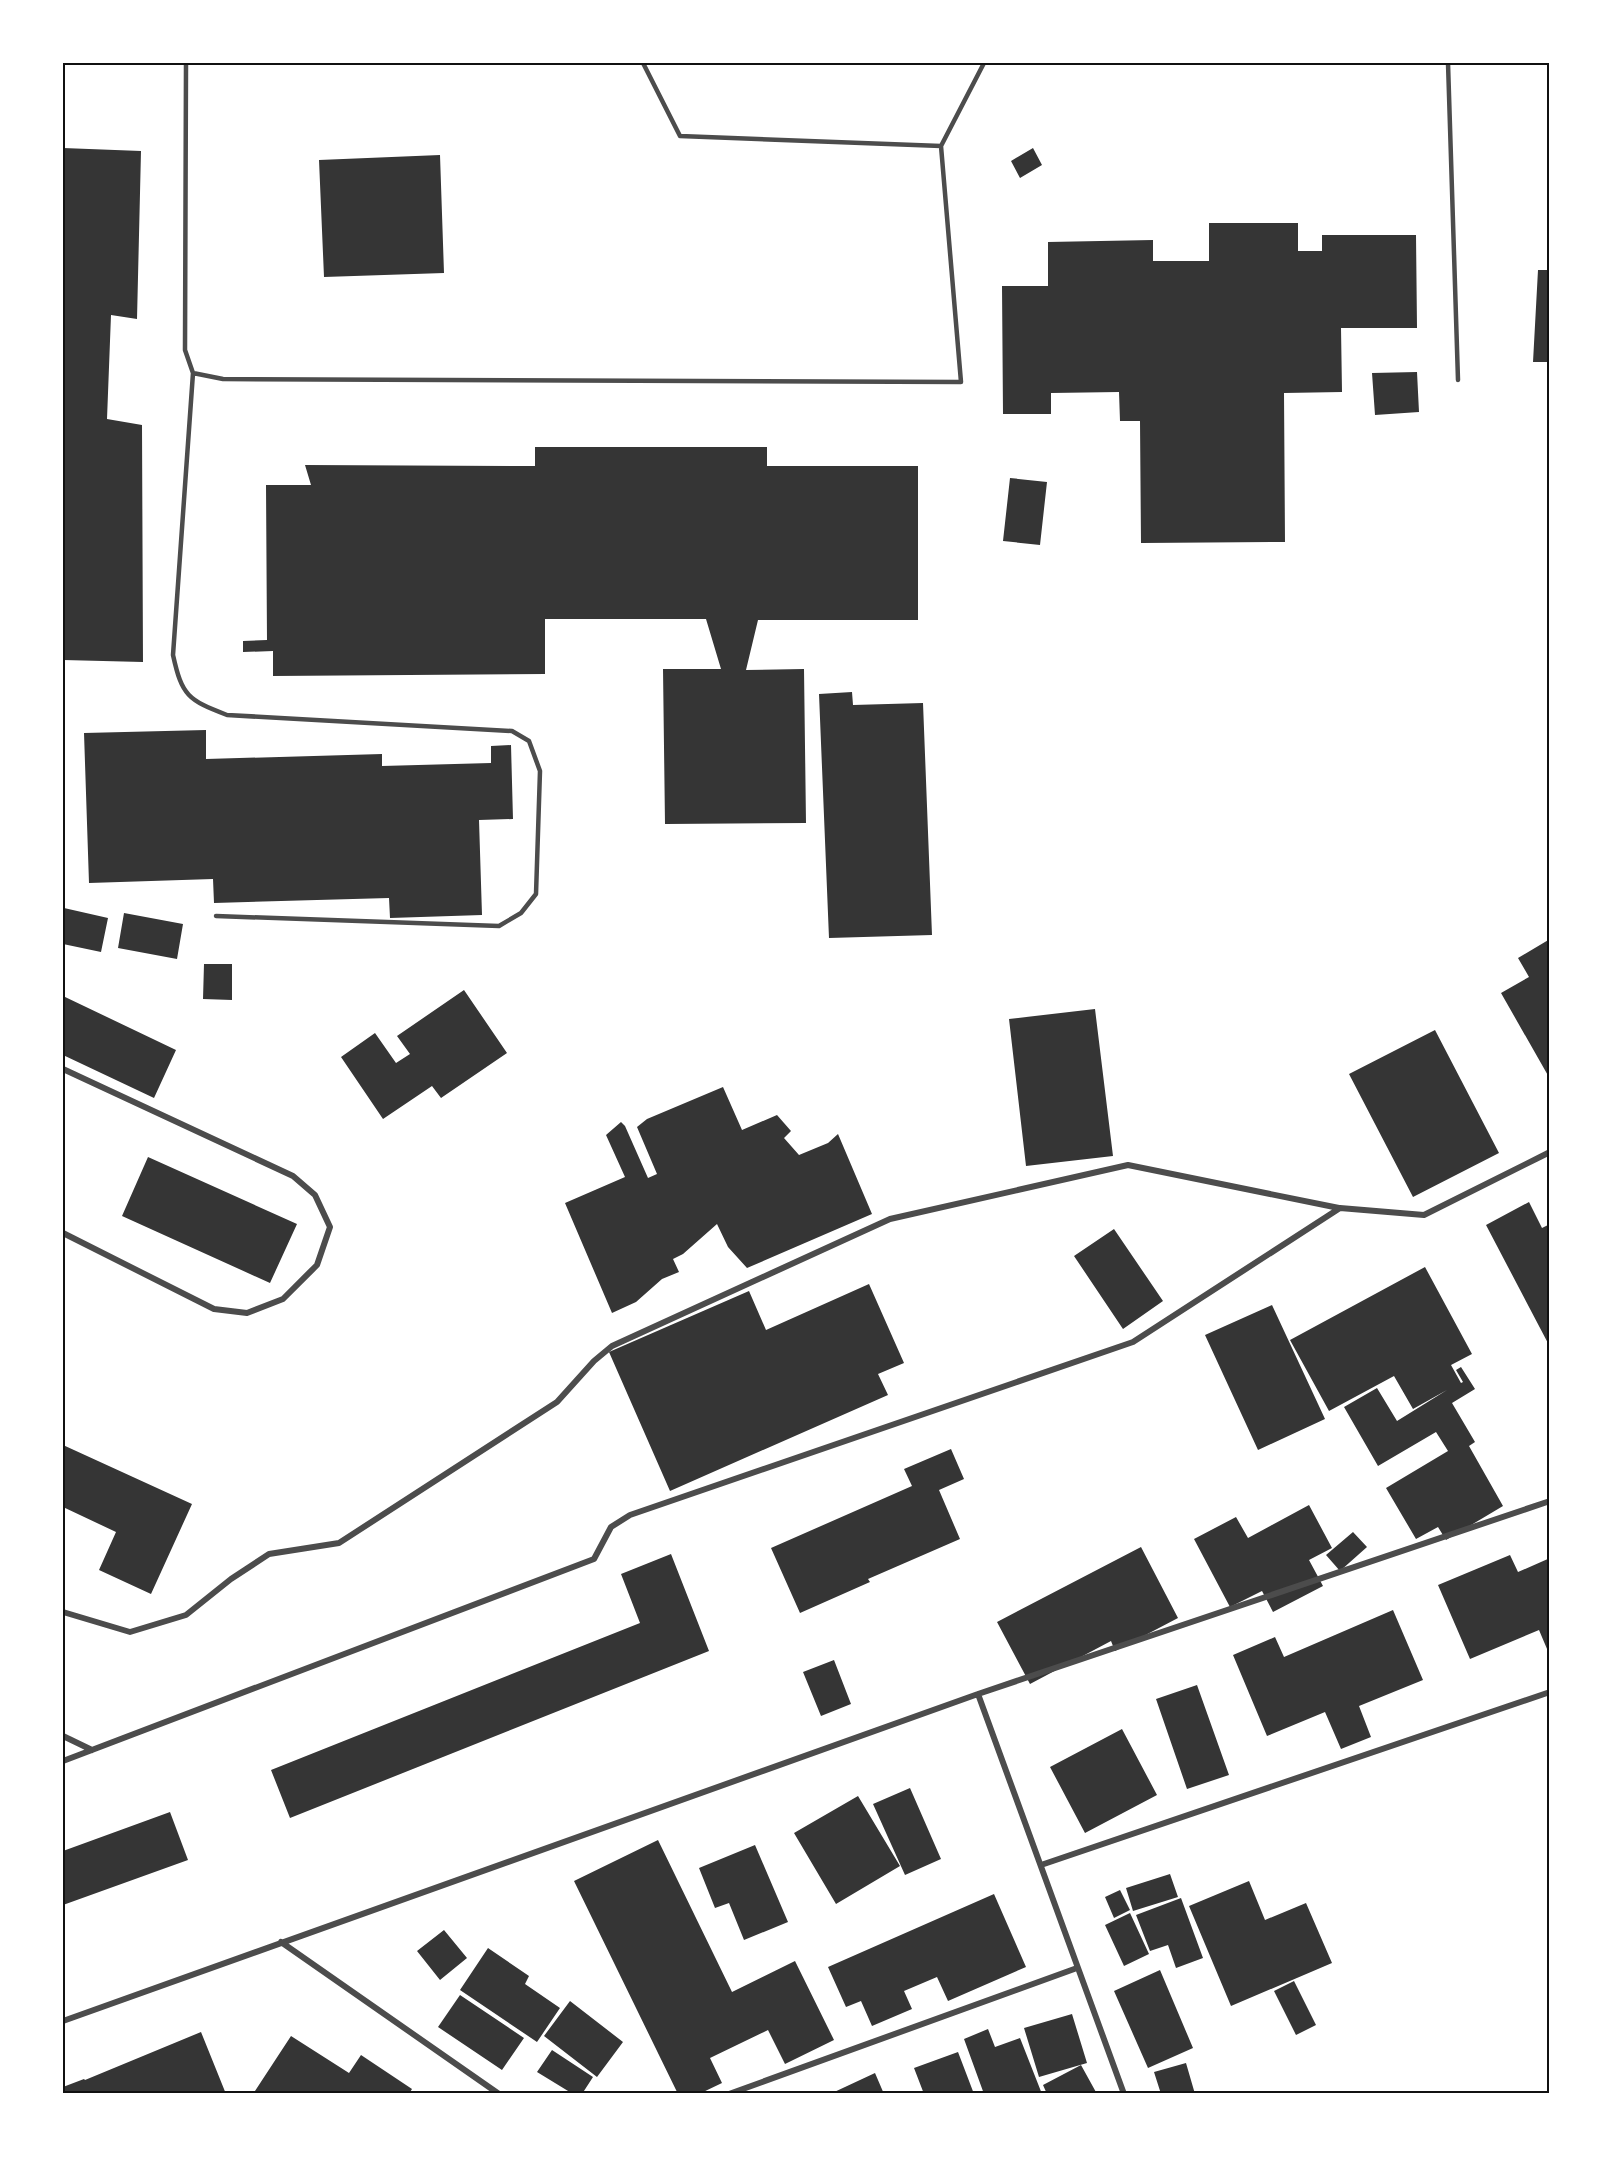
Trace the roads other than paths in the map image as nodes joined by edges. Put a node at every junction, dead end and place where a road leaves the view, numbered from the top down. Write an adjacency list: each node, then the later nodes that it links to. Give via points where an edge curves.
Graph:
1 (186, 63): 6 (lane, via 185,350)
2 (644, 63): 5 (lane, via 680,136)
3 (984, 63): 5 (lane)
4 (1448, 63): 7 (lane)
5 (941, 146): 6 (lane, via 961,382 223,379)
6 (194, 373): 8 (lane, via 173,655 179,682 197,703 227,715 512,731 529,741 540,771 536,894 521,913 499,926)
7 (1458, 380)
8 (216, 916)
9 (63, 1069): 12 (street, via 293,1176 315,1196 330,1227 317,1264 283,1299 247,1313 214,1309)
10 (1550, 1152): 11 (street, via 1424,1215)
11 (1340, 1208): 14 (street, via 1128,1165 890,1219 612,1346 557,1402 339,1544 269,1554 186,1615 130,1632); 18 (street, via 1133,1342 630,1515 611,1527 594,1560)
12 (63, 1233)
13 (1550, 1501): 16 (street)
14 (63, 1612)
15 (1550, 1692): 20 (street)
16 (978, 1694): 20 (street); 21 (street)
17 (63, 1736): 18 (street)
18 (92, 1750): 19 (street)
19 (63, 1761)
20 (1041, 1865): 22 (street)
21 (281, 1942): 23 (street); 24 (street)
22 (1077, 1968): 25 (street); 26 (street)
23 (63, 2021)
24 (500, 2094)
25 (729, 2094)
26 (1124, 2094)

